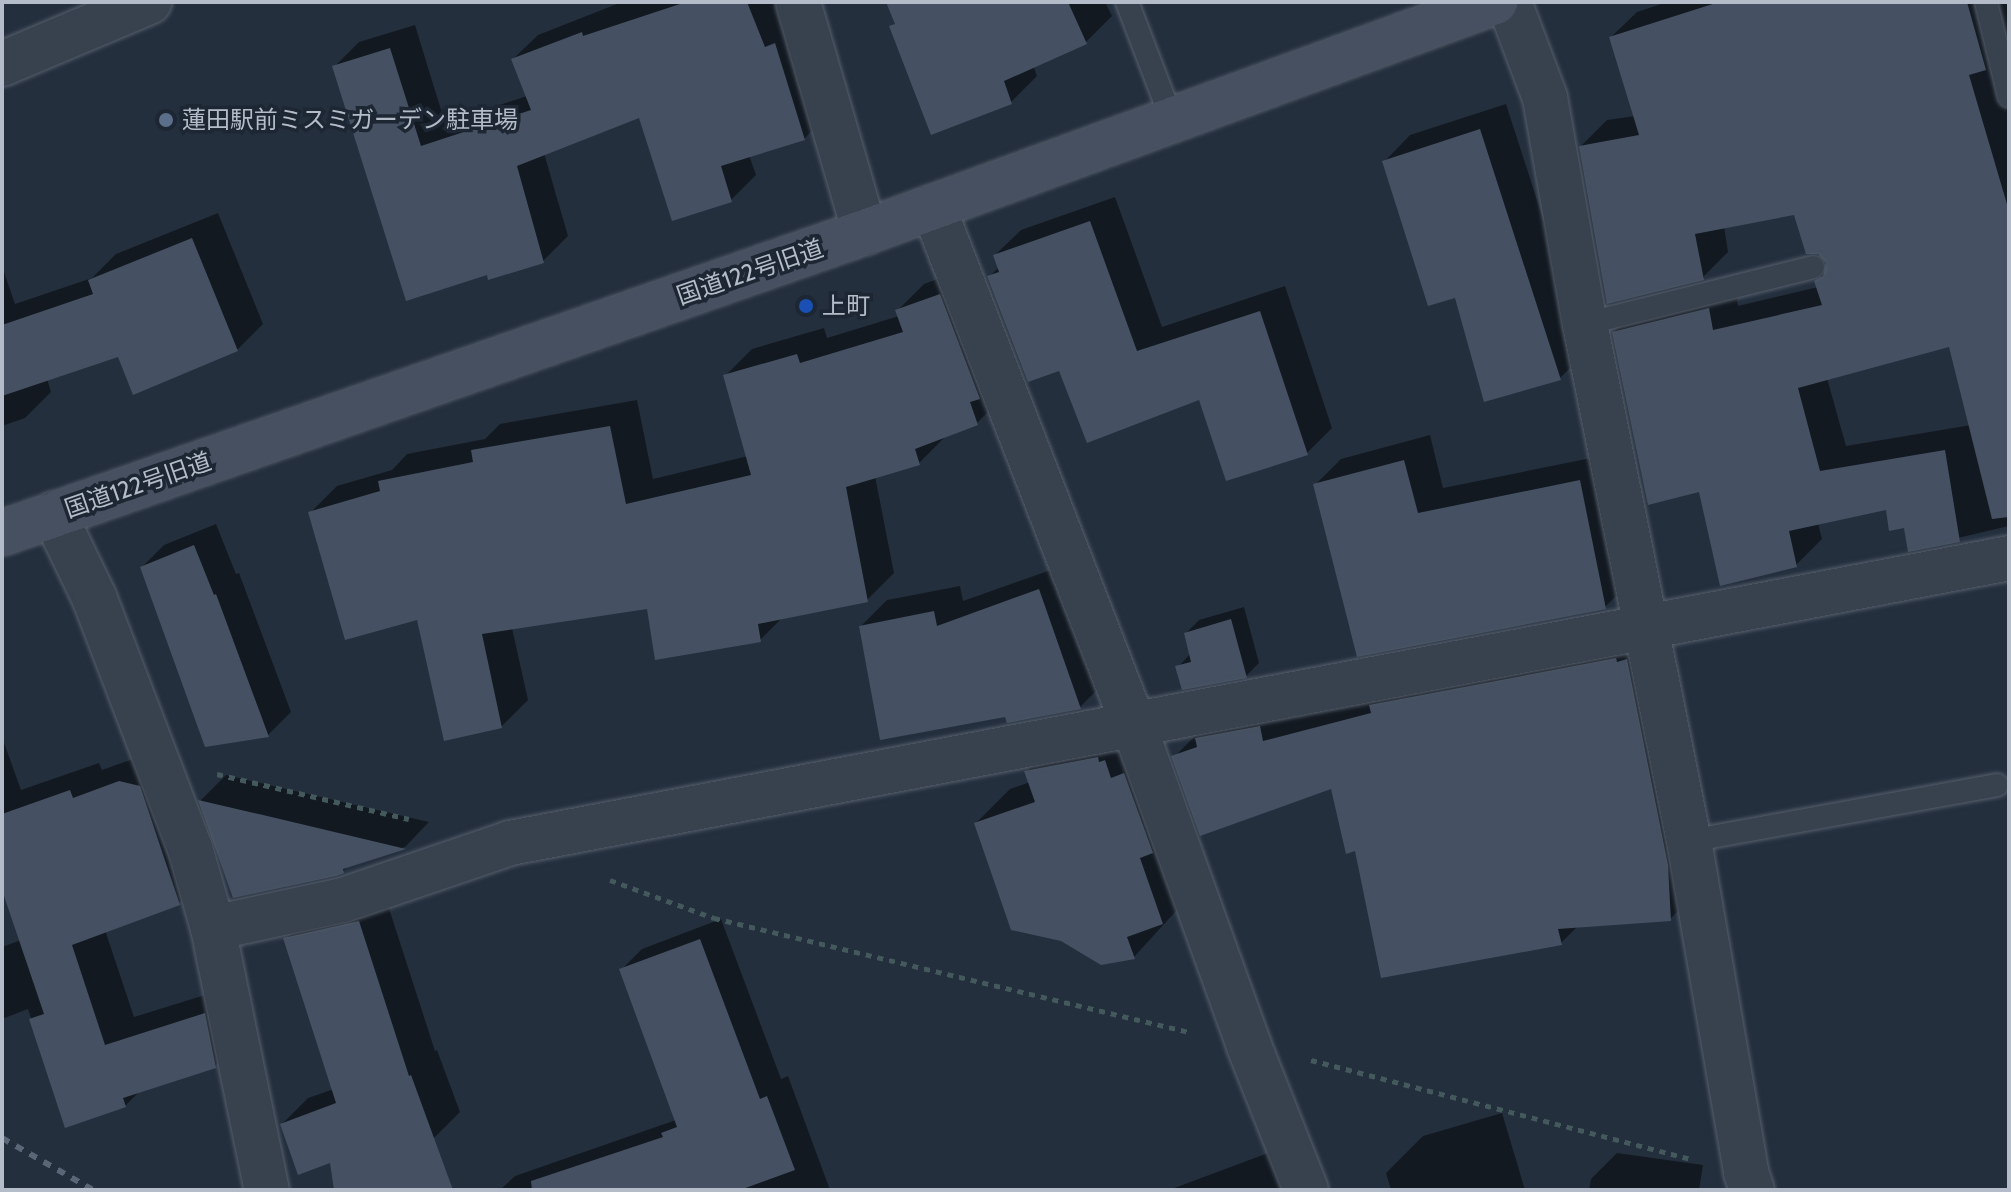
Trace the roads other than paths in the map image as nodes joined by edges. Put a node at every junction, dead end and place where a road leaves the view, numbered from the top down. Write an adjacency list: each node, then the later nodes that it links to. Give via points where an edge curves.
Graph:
1 (149, 2): 7 (street)
2 (798, 2): 11 (street)
3 (1127, 2): 9 (lane)
4 (1495, 2): 9 (street, 国道122号旧道)
5 (1509, 2): 13 (street, via 1545,98)
6 (1986, 2): 8 (lane)
7 (2, 64)
8 (2009, 96)
9 (1172, 120): 10 (street, 国道122号旧道)
10 (933, 207): 11 (street, 国道122号旧道); 18 (street)
11 (865, 232): 14 (street, 国道122号旧道)
12 (1813, 267): 13 (lane)
13 (1585, 324): 17 (street)
14 (54, 514): 15 (street, 国道122号旧道); 21 (street, via 94,597 159,760)
15 (2, 533)
16 (2009, 558): 17 (street)
17 (1643, 628): 18 (street); 20 (street)
18 (1134, 726): 21 (street, via 510,843 343,900); 24 (street)
19 (1997, 785): 20 (lane)
20 (1689, 841): 22 (street)
21 (213, 928): 23 (street)
22 (1749, 1181)
23 (267, 1190)
24 (1306, 1190)

